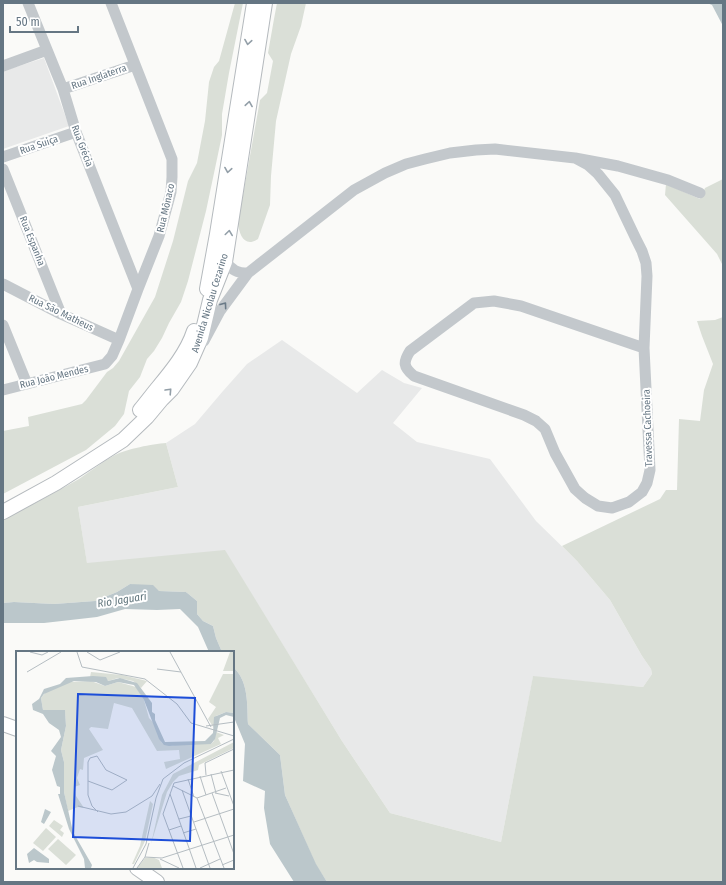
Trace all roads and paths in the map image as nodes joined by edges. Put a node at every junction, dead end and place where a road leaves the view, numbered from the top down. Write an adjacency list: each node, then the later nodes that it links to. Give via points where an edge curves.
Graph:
1 (28, 3): 5 (street, Rua Grécia)
2 (111, 3): 6 (street, Rua Mônaco)
3 (254, 3): 26 (main road, Avenida Nicolau Cezarino, one-way to 26, via 208,287 192,337 168,376 134,417 115,435 57,473)
4 (265, 3): 14 (main road, Avenida Nicolau Cezarino, one-way to 4)
5 (47, 50): 7 (street); 8 (street, Rua Grécia)
6 (135, 65): 8 (street, Rua Inglaterra); 17 (street, Rua Mônaco, via 172,159 171,192 159,236)
7 (3, 66)
8 (63, 89): 9 (street, Rua Grécia)
9 (76, 132): 10 (street, Rua Suiça); 17 (street, Rua Grécia)
10 (3, 157)
11 (575, 158): 13 (street, via 618,166 668,180); 15 (street, via 495,149 450,153 406,164 354,190); 21 (street, Travessa Cachoeira, via 598,174 615,195 642,251 647,276)
12 (3, 169): 18 (street, Rua Espanha)
13 (700, 193)
14 (224, 262): 15 (street, via 239,273); 22 (main road, Avenida Nicolau Cezarino, via 210,300 201,338)
15 (248, 273): 22 (street, one-way to 15, via 220,310)
16 (3, 284): 18 (street, Rua São Matheus)
17 (138, 288): 20 (street, Rua Mônaco)
18 (61, 314): 20 (street, Rua São Matheus)
19 (3, 325): 24 (street)
20 (119, 340): 23 (street, Rua Mônaco, via 112,356)
21 (644, 348): 21 (street, Travessa Cachoeira, via 650,470 642,492 629,502 612,508 598,506 575,489 554,453 545,429 536,421 414,376 407,371 405,365 410,351 474,303 494,301 521,306)
22 (190, 363): 27 (main road, Avenida Nicolau Cezarino, one-way to 22, via 56,483 123,440 147,417)
23 (105, 364): 24 (street, Rua João Mendes)
24 (27, 384): 25 (street, Rua João Mendes)
25 (3, 390)
26 (3, 502)
27 (3, 512)
28 (3, 724): 29 (main road)
29 (16, 729)
30 (138, 869): 31 (main road)
31 (157, 882)

